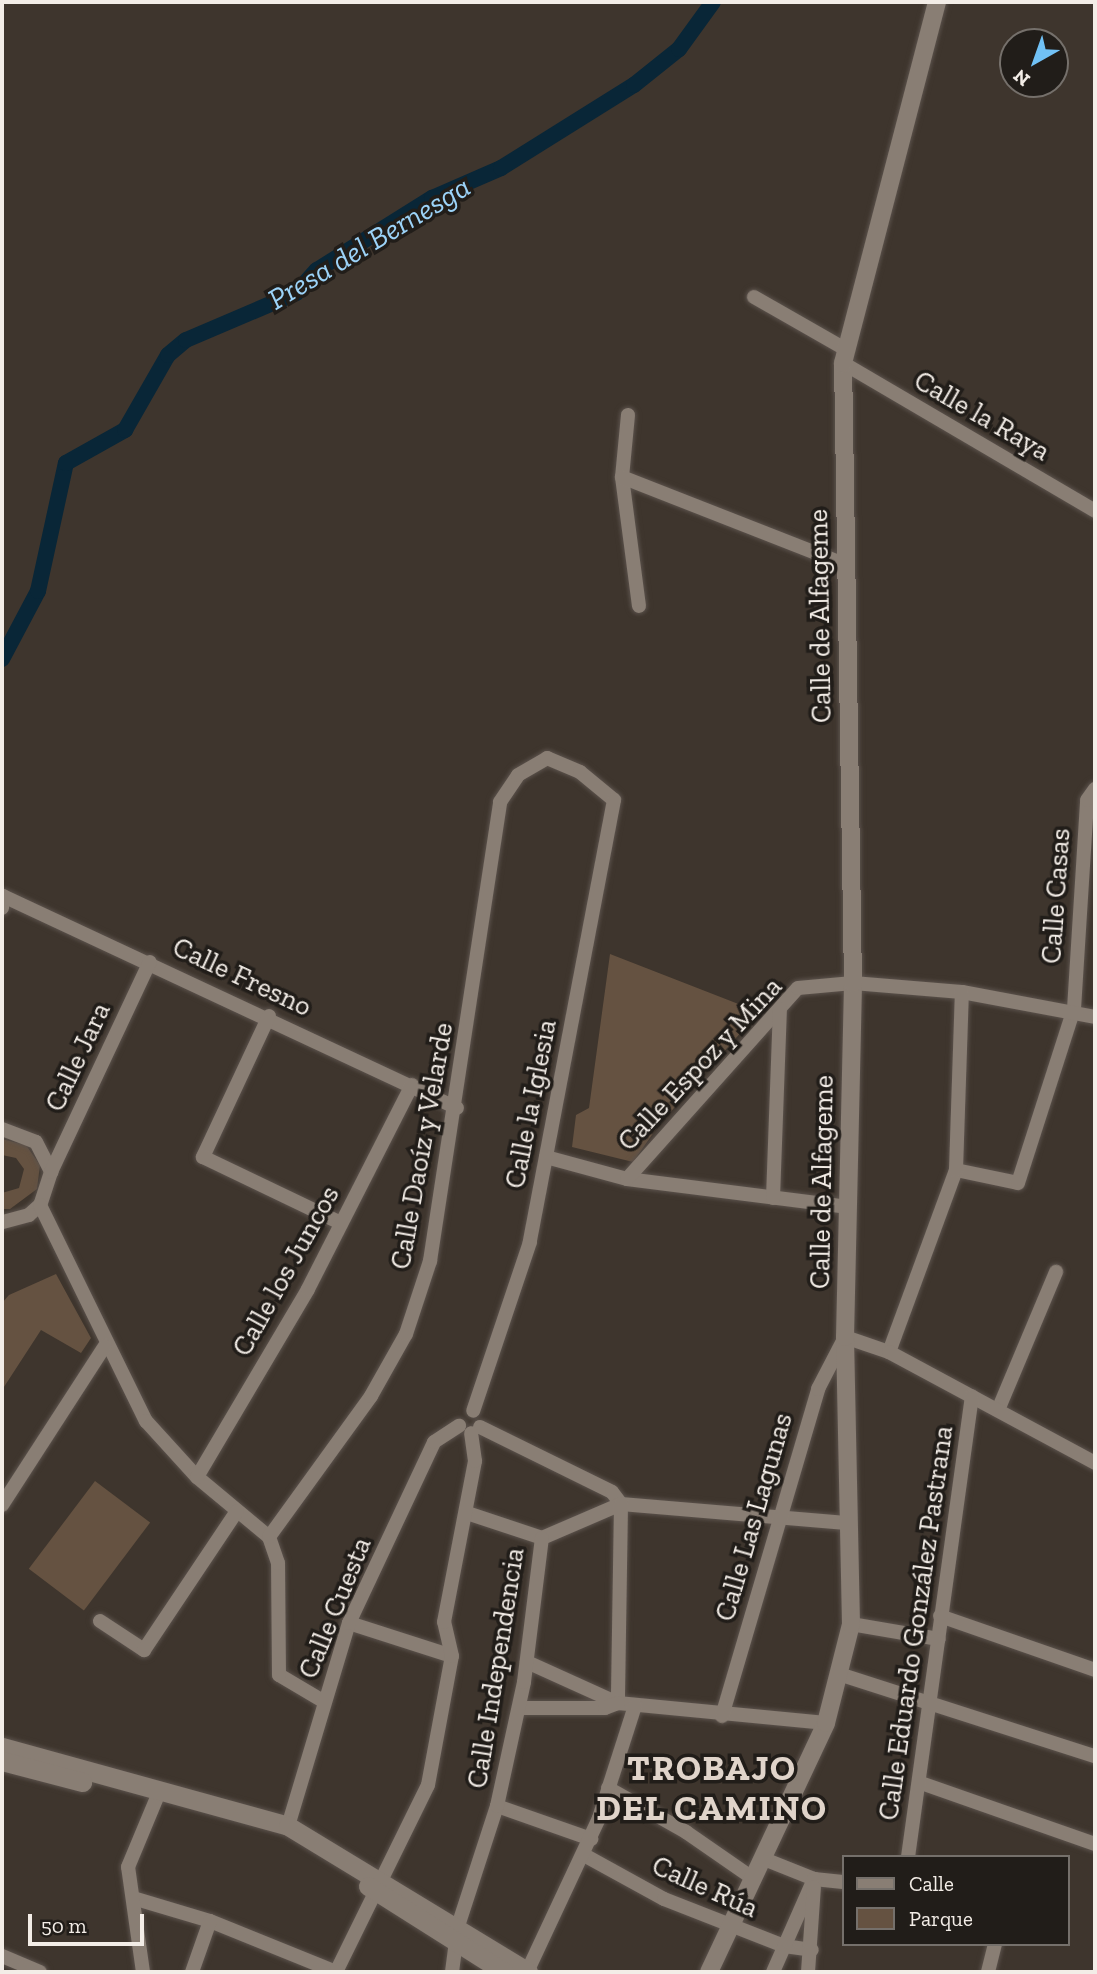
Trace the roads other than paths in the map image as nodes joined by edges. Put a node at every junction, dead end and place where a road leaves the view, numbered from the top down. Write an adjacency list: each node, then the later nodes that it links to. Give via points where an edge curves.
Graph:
1 (937, 2): 3 (street, Calle de Alfageme)
2 (754, 297): 3 (street, Calle la Raya)
3 (845, 357): 6 (street, Calle la Raya); 7 (street, Calle de Alfageme)
4 (628, 415): 5 (street)
5 (622, 477): 7 (street); 8 (street)
6 (1095, 511)
7 (846, 565): 13 (street, Calle de Alfageme)
8 (639, 606)
9 (1095, 789): 16 (street, Calle Casas, via 1087,800)
10 (614, 800): 20 (street, Calle Daoíz y Velarde, via 580,772 547,758 518,775 500,802); 22 (street, Calle la Iglesia)
11 (3, 902): 12 (street, Calle Fresno)
12 (150, 962): 17 (street, Calle Fresno); 24 (street, Calle Jara)
13 (853, 983): 14 (street, Calle Espoz y Mina); 15 (street, Calle Espoz y Mina, via 798,988); 28 (street, Calle de Alfageme)
14 (962, 992): 16 (street, Calle Espoz y Mina); 23 (street)
15 (780, 1009): 25 (street, Calle Espoz y Mina); 26 (street)
16 (1074, 1009): 18 (street, Calle Espoz y Mina); 23 (street, Calle Casas, via 1018,1183)
17 (269, 1016): 19 (street, Calle Fresno); 30 (street, via 203,1157)
18 (1095, 1017)
19 (412, 1085): 20 (street, Calle Fresno); 30 (street, Calle los Juncos)
20 (457, 1108): 46 (street, Calle Daoíz y Velarde, via 430,1261 406,1334 377,1386)
21 (2, 1129): 24 (street, via 36,1142)
22 (546, 1157): 25 (street); 37 (street, Calle la Iglesia, via 530,1242)
23 (956, 1170): 34 (street)
24 (51, 1172): 27 (street, Calle Jara)
25 (627, 1179): 26 (street)
26 (773, 1198): 28 (street)
27 (40, 1205): 29 (street, via 29,1215); 33 (street)
28 (848, 1207): 32 (street, Calle de Alfageme)
29 (2, 1222)
30 (341, 1223): 39 (street, Calle los Juncos)
31 (1056, 1272): 36 (street)
32 (845, 1336): 34 (street); 44 (street, Calle Las Lagunas, via 818,1389); 45 (street, Calle de Alfageme)
33 (105, 1346): 39 (street, via 146,1421); 41 (street)
34 (889, 1352): 35 (street)
35 (972, 1396): 36 (street); 48 (street, Calle Eduardo González Pastrana)
36 (998, 1410): 38 (street)
37 (470, 1429): 40 (street, via 612,1492); 43 (street, via 475,1461); 51 (street, Calle Cuesta, via 434,1442)
38 (1094, 1457)
39 (197, 1477): 42 (street)
40 (621, 1503): 44 (street); 47 (street); 61 (street)
41 (2, 1506)
42 (237, 1511): 46 (street); 49 (street, via 144,1650)
43 (467, 1513): 47 (street); 50 (street)
44 (779, 1516): 45 (street); 64 (street, Calle Las Lagunas)
45 (849, 1523): 52 (street, Calle de Alfageme)
46 (269, 1537): 59 (street, via 278,1563 279,1675)
47 (542, 1538): 56 (street, Calle Independencia)
48 (940, 1616): 53 (street, Calle Eduardo González Pastrana); 57 (street)
49 (100, 1621)
50 (444, 1622): 54 (street); 55 (street)
51 (349, 1623): 54 (street); 59 (street, Calle Cuesta)
52 (851, 1625): 53 (street); 58 (street, Calle de Alfageme)
53 (939, 1639): 60 (street, Calle Eduardo González Pastrana)
54 (429, 1648): 55 (street)
55 (452, 1656): 83 (street, via 428,1785)
56 (527, 1662): 61 (street); 63 (street, Calle Independencia)
57 (1095, 1670)
58 (842, 1675): 60 (street); 65 (street, Calle de Alfageme)
59 (323, 1701): 74 (street, Calle Cuesta)
60 (932, 1702): 67 (street); 69 (street, Calle Eduardo González Pastrana)
61 (618, 1703): 62 (street); 63 (street)
62 (635, 1706): 64 (street); 70 (street)
63 (519, 1708): 72 (street, Calle Independencia)
64 (722, 1716): 65 (street)
65 (825, 1723): 79 (street, Calle de Alfageme)
66 (2, 1747): 71 (main road)
67 (1095, 1756)
68 (2, 1761): 71 (main road)
69 (921, 1783): 76 (street); 78 (street, Calle Eduardo González Pastrana)
70 (608, 1788): 75 (street); 80 (street, via 687,1832)
71 (158, 1795): 73 (main road); 74 (main road); 84 (street, via 128,1867)
72 (498, 1806): 75 (street); 87 (street, Calle Independencia)
73 (217, 1815): 74 (main road); 83 (main road, via 277,1835)
74 (288, 1826): 83 (main road)
75 (591, 1839): 77 (street)
76 (1095, 1844)
77 (584, 1855): 86 (street, Calle Rúa, via 664,1899); 98 (street)
78 (908, 1855)
79 (764, 1858): 80 (street, Calle de Alfageme); 81 (street)
80 (754, 1879): 86 (street, Calle de Alfageme)
81 (814, 1879): 82 (street); 88 (street); 90 (street)
82 (842, 1882)
83 (378, 1885): 87 (main road); 95 (street)
84 (133, 1899): 85 (street); 93 (street)
85 (210, 1921): 94 (street); 95 (street)
86 (731, 1927): 88 (street, Calle Rúa); 99 (street, Calle de Alfageme)
87 (456, 1934): 96 (street, Calle Independencia); 97 (main road); 98 (main road)
88 (784, 1946): 90 (street, Calle Rúa); 100 (street)
89 (994, 1946): 102 (street)
90 (812, 1950): 101 (street)
91 (2, 1956): 92 (street)
92 (40, 1972)
93 (143, 1972)
94 (192, 1972)
95 (336, 1972)
96 (452, 1972)
97 (504, 1972)
98 (528, 1972)
99 (709, 1972)
100 (772, 1972)
101 (808, 1972)
102 (988, 1972)

